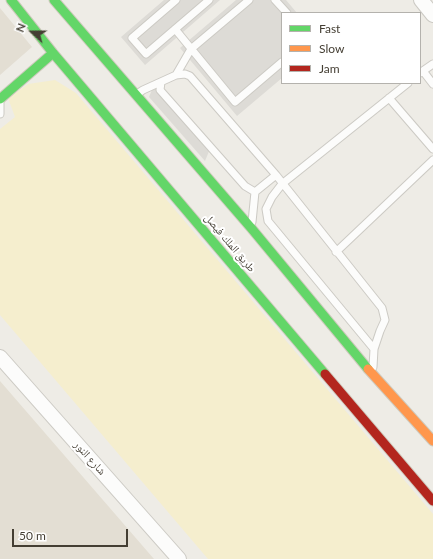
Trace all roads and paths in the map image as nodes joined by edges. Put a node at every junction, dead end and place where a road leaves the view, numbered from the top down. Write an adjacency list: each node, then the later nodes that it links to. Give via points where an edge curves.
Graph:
1 (11, 0): 12 (main road, طريق الملك فيصل)
2 (54, 0): 20 (main road)
3 (176, 0): 10 (lane, via 132,38 146,54)
4 (209, 0): 10 (lane)
5 (249, 0): 11 (lane)
6 (275, 0): 8 (lane)
7 (421, 0): 9 (street)
8 (286, 12)
9 (433, 15)
10 (175, 29): 11 (lane)
11 (191, 49): 13 (lane, via 235,102); 16 (lane)
12 (54, 53): 22 (main road); 36 (main road, طريق الملك فيصل)
13 (281, 63)
14 (433, 64): 15 (lane)
15 (421, 72): 19 (lane)
16 (176, 75): 17 (lane); 27 (lane, via 190,76)
17 (161, 82): 20 (lane); 29 (lane, via 160,90 245,186)
18 (407, 84): 21 (lane)
19 (433, 84)
20 (135, 96): 30 (main road)
21 (389, 98): 25 (lane); 28 (lane)
22 (0, 99)
23 (0, 103): 24 (lane)
24 (0, 114)
25 (433, 149)
26 (433, 160): 31 (lane)
27 (276, 175): 28 (lane); 29 (lane)
28 (282, 184): 31 (lane); 32 (lane, via 266,209 268,221)
29 (255, 192): 30 (lane)
30 (252, 229): 34 (main road)
31 (336, 252): 32 (lane, via 382,308 386,320)
32 (374, 349): 34 (lane)
33 (0, 357): 37 (street, شارع النور)
34 (372, 374): 35 (main road)
35 (433, 441)
36 (433, 501)
37 (179, 559)

